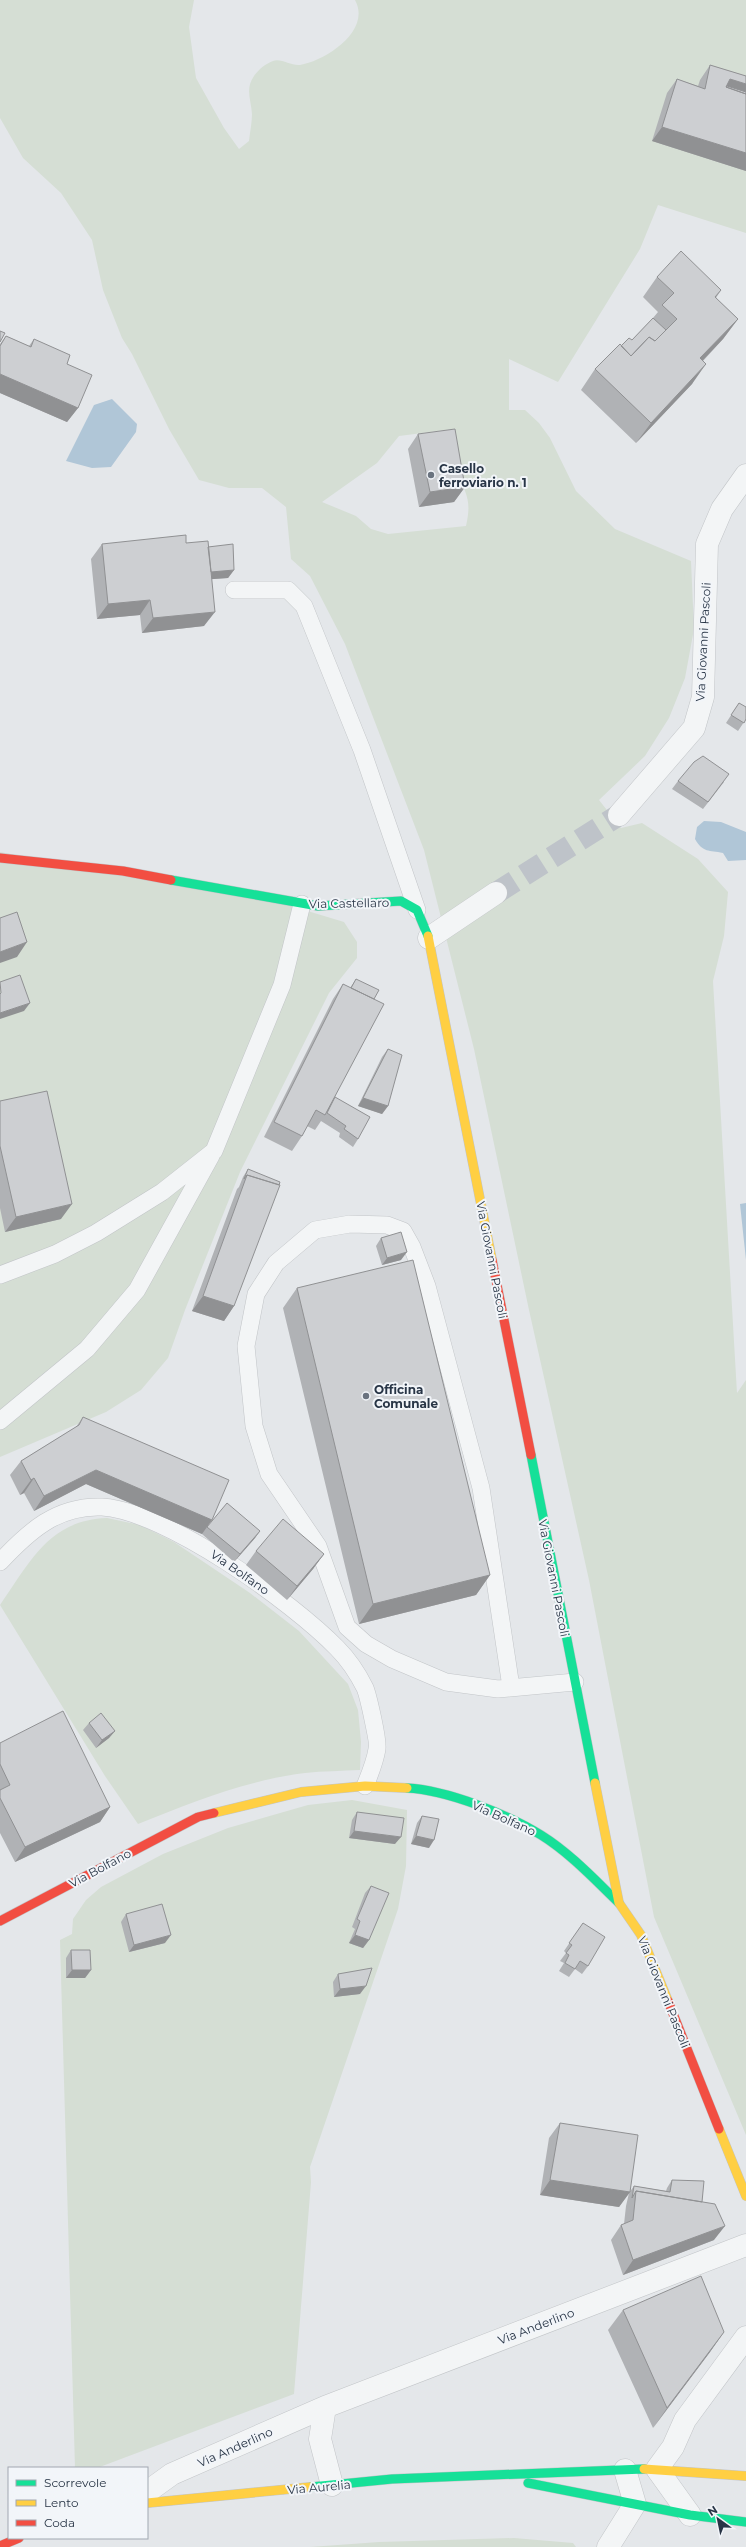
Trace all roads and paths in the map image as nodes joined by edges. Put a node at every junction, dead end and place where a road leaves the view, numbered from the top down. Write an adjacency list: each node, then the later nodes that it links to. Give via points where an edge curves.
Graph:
1 (746, 475): 3 (street, Via Giovanni Pascoli, via 722,509 707,544 703,697 694,728)
2 (234, 590): 7 (lane, via 288,590 304,606 362,750)
3 (619, 815)
4 (0, 857): 6 (street, Via Castellaro, via 123,871)
5 (496, 893): 8 (street)
6 (302, 904): 7 (street, Via Castellaro, via 318,906 401,901); 9 (lane, via 282,985)
7 (417, 910): 8 (street, Via Giovanni Pascoli)
8 (429, 938): 13 (street, Via Giovanni Pascoli)
9 (214, 1151): 10 (lane, via 162,1192 96,1233 55,1254); 11 (lane, via 137,1290 87,1349)
10 (0, 1275)
11 (0, 1420)
12 (0, 1562): 15 (lane, Via Bolfano, via 26,1534 41,1523 81,1509 102,1507 143,1516 205,1548 288,1607 337,1648 352,1667 366,1689 378,1747)
13 (575, 1682): 14 (lane); 16 (street, Via Giovanni Pascoli)
14 (511, 1688): 14 (lane, via 498,1689 446,1682 392,1659 366,1644 347,1627 318,1546 269,1474 254,1426 246,1346 256,1294 276,1263 315,1230 350,1224 387,1224 403,1232 412,1247 427,1286 482,1488)
15 (365, 1786): 16 (street, Via Bolfano, via 429,1789 478,1805 542,1835); 17 (street, Via Bolfano, via 301,1792 198,1816)
16 (619, 1903): 18 (street, Via Giovanni Pascoli, via 641,1935)
17 (0, 1921)
18 (746, 2196)
19 (746, 2245): 21 (street, Via Anderlino)
20 (746, 2337): 22 (street, via 685,2420 673,2447)
21 (325, 2407): 26 (street, via 320,2439); 27 (street, Via Anderlino, via 172,2474)
22 (658, 2469): 23 (street); 25 (street); 30 (street)
23 (626, 2470): 24 (street); 29 (street)
24 (491, 2476): 26 (street, Via Aurelia, via 392,2479); 29 (street)
25 (746, 2476)
26 (332, 2485): 28 (street, Via Aurelia)
27 (148, 2491)
28 (148, 2503)
29 (635, 2504): 30 (street); 34 (street)
30 (690, 2515): 31 (street)
31 (746, 2522)
32 (17, 2539): 33 (street)
33 (0, 2546)
34 (608, 2547)

